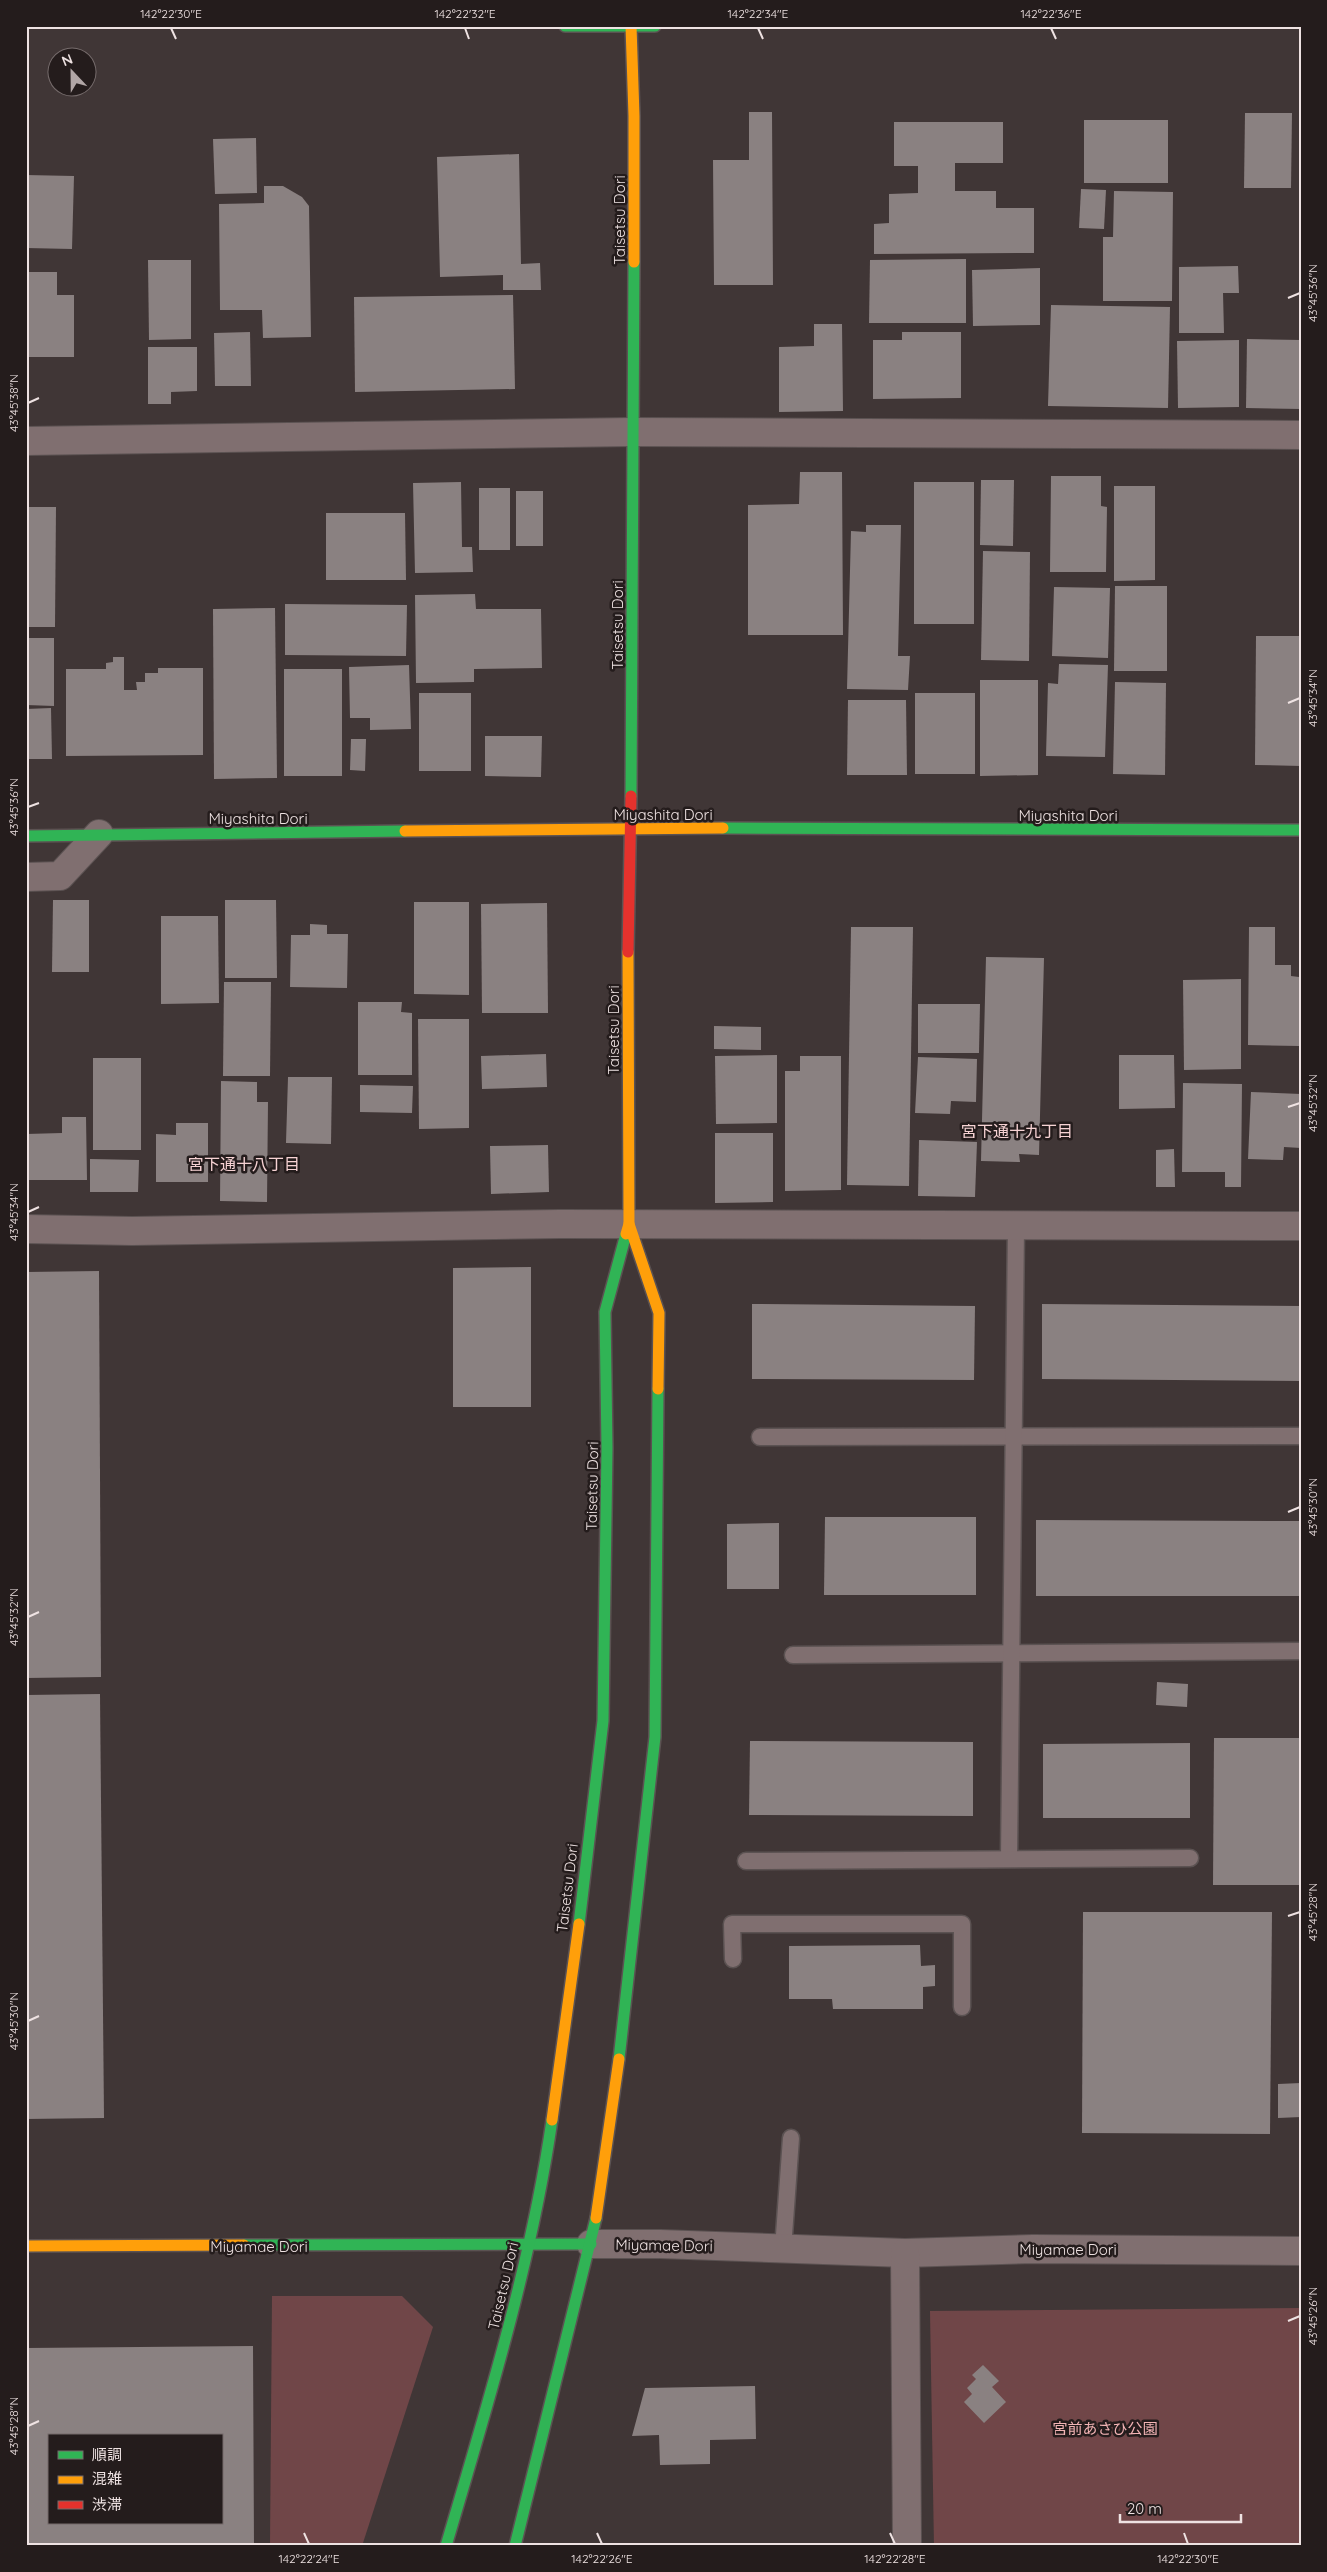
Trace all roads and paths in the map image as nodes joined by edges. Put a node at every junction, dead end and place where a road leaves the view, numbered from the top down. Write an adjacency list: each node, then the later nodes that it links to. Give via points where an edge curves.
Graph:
1 (565, 26): 2 (main road)
2 (631, 26): 3 (main road); 4 (main road, Taisetsu Dori, via 634,116)
3 (655, 26)
4 (632, 432): 5 (street); 6 (street); 7 (main road, Taisetsu Dori, via 632,772)
5 (1301, 435)
6 (26, 441)
7 (628, 828): 8 (main road, Miyashita Dori); 9 (main road, Miyashita Dori); 12 (main road, Taisetsu Dori)
8 (1301, 830)
9 (99, 834): 10 (main road, Miyashita Dori); 11 (street, via 60,876)
10 (26, 836)
11 (26, 877)
12 (629, 1224): 14 (street); 15 (street, via 132,1231); 28 (main road, Taisetsu Dori, via 659,1312 655,1737 632,1958); 29 (main road, Taisetsu Dori, via 605,1312 607,1448 603,1721 568,2013 546,2161)
13 (1301, 1226): 14 (street)
14 (1016, 1227): 16 (lane)
15 (26, 1229)
16 (1012, 1436): 17 (lane); 18 (lane); 20 (lane)
17 (1301, 1436)
18 (760, 1437)
19 (1301, 1651): 20 (lane)
20 (1013, 1654): 21 (lane); 22 (lane)
21 (793, 1655)
22 (1009, 1858): 23 (lane); 24 (lane)
23 (1190, 1858)
24 (746, 1861)
25 (732, 1959): 26 (lane, via 732,1924 962,1924)
26 (962, 2007)
27 (791, 2138): 31 (lane)
28 (591, 2244): 29 (main road, Miyamae Dori); 31 (street, Miyamae Dori); 35 (main road, Taisetsu Dori)
29 (528, 2245): 30 (main road, Miyamae Dori); 34 (main road, Taisetsu Dori, via 507,2336)
30 (26, 2246)
31 (783, 2249): 33 (street, Miyamae Dori)
32 (1301, 2251): 33 (street, Miyamae Dori, via 1033,2248)
33 (905, 2253): 36 (street)
34 (446, 2546)
35 (515, 2546)
36 (907, 2546)

